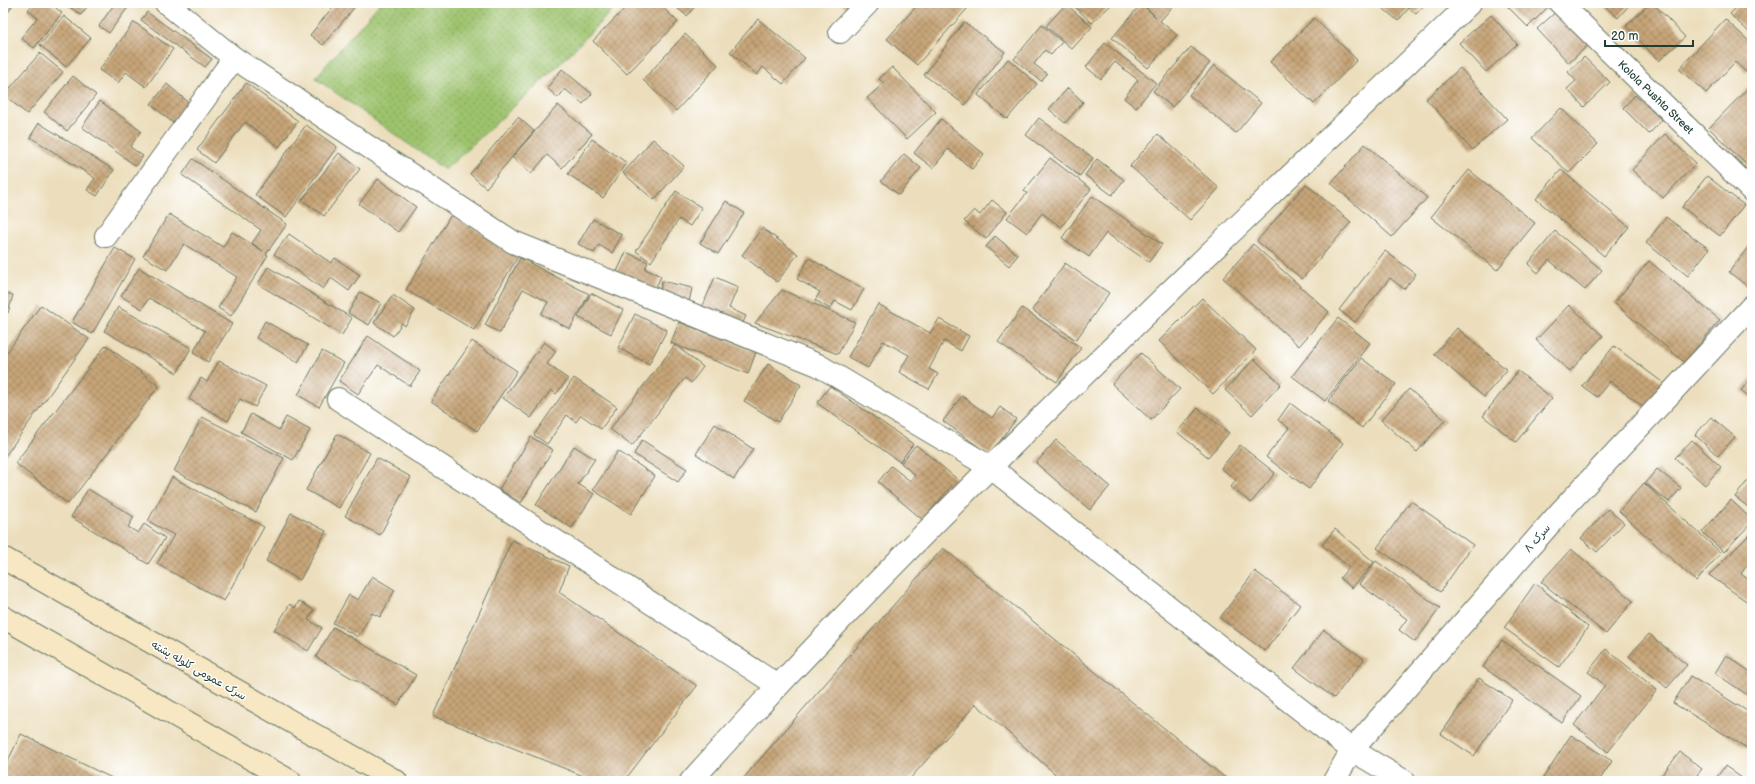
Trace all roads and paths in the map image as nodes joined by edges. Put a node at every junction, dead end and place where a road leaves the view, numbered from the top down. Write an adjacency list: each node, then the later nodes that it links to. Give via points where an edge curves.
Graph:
1 (166, 3): 6 (street)
2 (868, 3): 5 (street)
3 (1470, 3): 11 (street)
4 (1560, 3): 7 (street, Kolola Pushta Street)
5 (840, 32)
6 (234, 58): 8 (street); 11 (street, via 513,242 818,365)
7 (1752, 191)
8 (106, 236)
9 (1752, 306): 15 (street, سرک ۸, via 1561,510)
10 (338, 399): 14 (street)
11 (990, 467): 14 (street); 15 (street)
12 (3, 558): 17 (main road, سرک عمومی کلوله پشته)
13 (3, 617): 16 (main road)
14 (777, 685): 18 (street)
15 (1352, 750): 19 (street, سرک ۸); 20 (street)
16 (290, 781)
17 (396, 781)
18 (691, 781)
19 (1334, 781)
20 (1404, 781)

